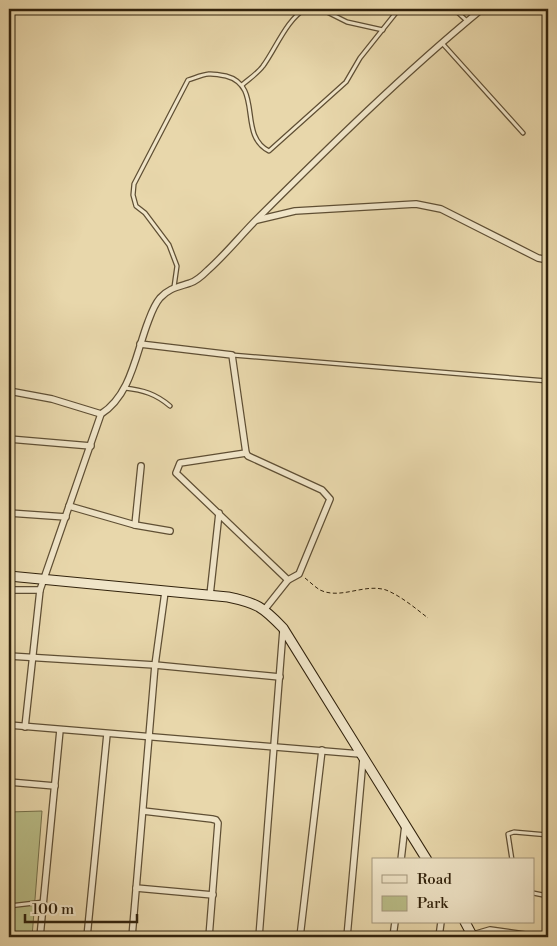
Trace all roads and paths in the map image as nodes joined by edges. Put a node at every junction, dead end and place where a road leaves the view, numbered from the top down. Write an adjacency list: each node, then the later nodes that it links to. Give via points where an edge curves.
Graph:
1 (306, 9): 11 (lane, via 286,29 262,68)
2 (321, 9): 9 (lane, via 347,22)
3 (399, 9): 9 (lane)
4 (454, 9): 8 (lane)
5 (482, 9): 8 (street)
6 (544, 9): 7 (street)
7 (548, 15)
8 (467, 21): 10 (street)
9 (383, 30): 11 (lane, via 360,58 346,82 269,151 259,145 251,126 249,102)
10 (442, 43): 12 (lane); 13 (street, via 349,128)
11 (242, 84): 15 (lane, via 210,72 188,80 134,184 136,206 169,245 177,266)
12 (523, 133)
13 (256, 220): 14 (street, via 295,211 416,204 441,209); 15 (street, via 199,278)
14 (548, 260)
15 (174, 287): 16 (street, via 158,300)
16 (140, 344): 17 (street); 19 (street)
17 (232, 355): 18 (lane); 25 (street)
18 (548, 382)
19 (125, 388): 21 (lane, via 150,392); 22 (street, via 111,408)
20 (9, 391): 22 (street, via 52,399)
21 (170, 406)
22 (101, 414): 24 (street)
23 (9, 439): 24 (street)
24 (90, 446): 27 (street)
25 (246, 453): 29 (street, via 179,464 176,473); 33 (street, via 322,490 330,499)
26 (141, 466): 31 (street)
27 (69, 506): 30 (street); 31 (street)
28 (9, 513): 30 (street)
29 (219, 513): 36 (street); 40 (street)
30 (66, 518): 35 (street)
31 (135, 525): 32 (street)
32 (170, 531)
33 (300, 574): 36 (street); 42 (path, via 320,590 335,593 370,588 385,590 407,601)
34 (9, 576): 35 (street)
35 (44, 579): 38 (street); 39 (street)
36 (288, 580): 41 (street)
37 (9, 590): 38 (street)
38 (40, 590): 45 (street)
39 (165, 592): 40 (street); 46 (street)
40 (210, 595): 41 (street, via 250,602)
41 (265, 609): 43 (street)
42 (428, 618)
43 (283, 628): 47 (street); 55 (street)
44 (9, 656): 45 (street)
45 (32, 659): 46 (street); 49 (street)
46 (155, 665): 47 (street); 52 (street)
47 (280, 677): 53 (street)
48 (9, 725): 49 (street)
49 (25, 726): 50 (street)
50 (60, 730): 51 (street); 57 (street)
51 (107, 734): 52 (street); 76 (street)
52 (149, 737): 53 (street); 58 (street)
53 (275, 748): 54 (street); 79 (street)
54 (322, 750): 55 (street); 80 (street)
55 (362, 756): 59 (street); 81 (street)
56 (9, 782): 57 (street)
57 (55, 786): 68 (street)
58 (143, 811): 64 (street); 66 (street, via 216,820)
59 (405, 824): 61 (street); 62 (street)
60 (548, 835): 63 (lane, via 508,834)
61 (401, 858)
62 (426, 858)
63 (512, 858)
64 (136, 888): 66 (street); 77 (street)
65 (534, 893): 67 (lane)
66 (213, 895): 78 (street)
67 (548, 896)
68 (44, 901): 69 (lane); 75 (street)
69 (9, 906)
70 (394, 924): 82 (street)
71 (441, 924): 83 (street)
72 (466, 924): 73 (street)
73 (473, 936): 74 (street, via 490,930)
74 (512, 936): 84 (street)
75 (40, 937)
76 (87, 937)
77 (132, 937)
78 (209, 937)
79 (259, 937)
80 (300, 937)
81 (347, 937)
82 (393, 937)
83 (439, 937)
84 (539, 937)

